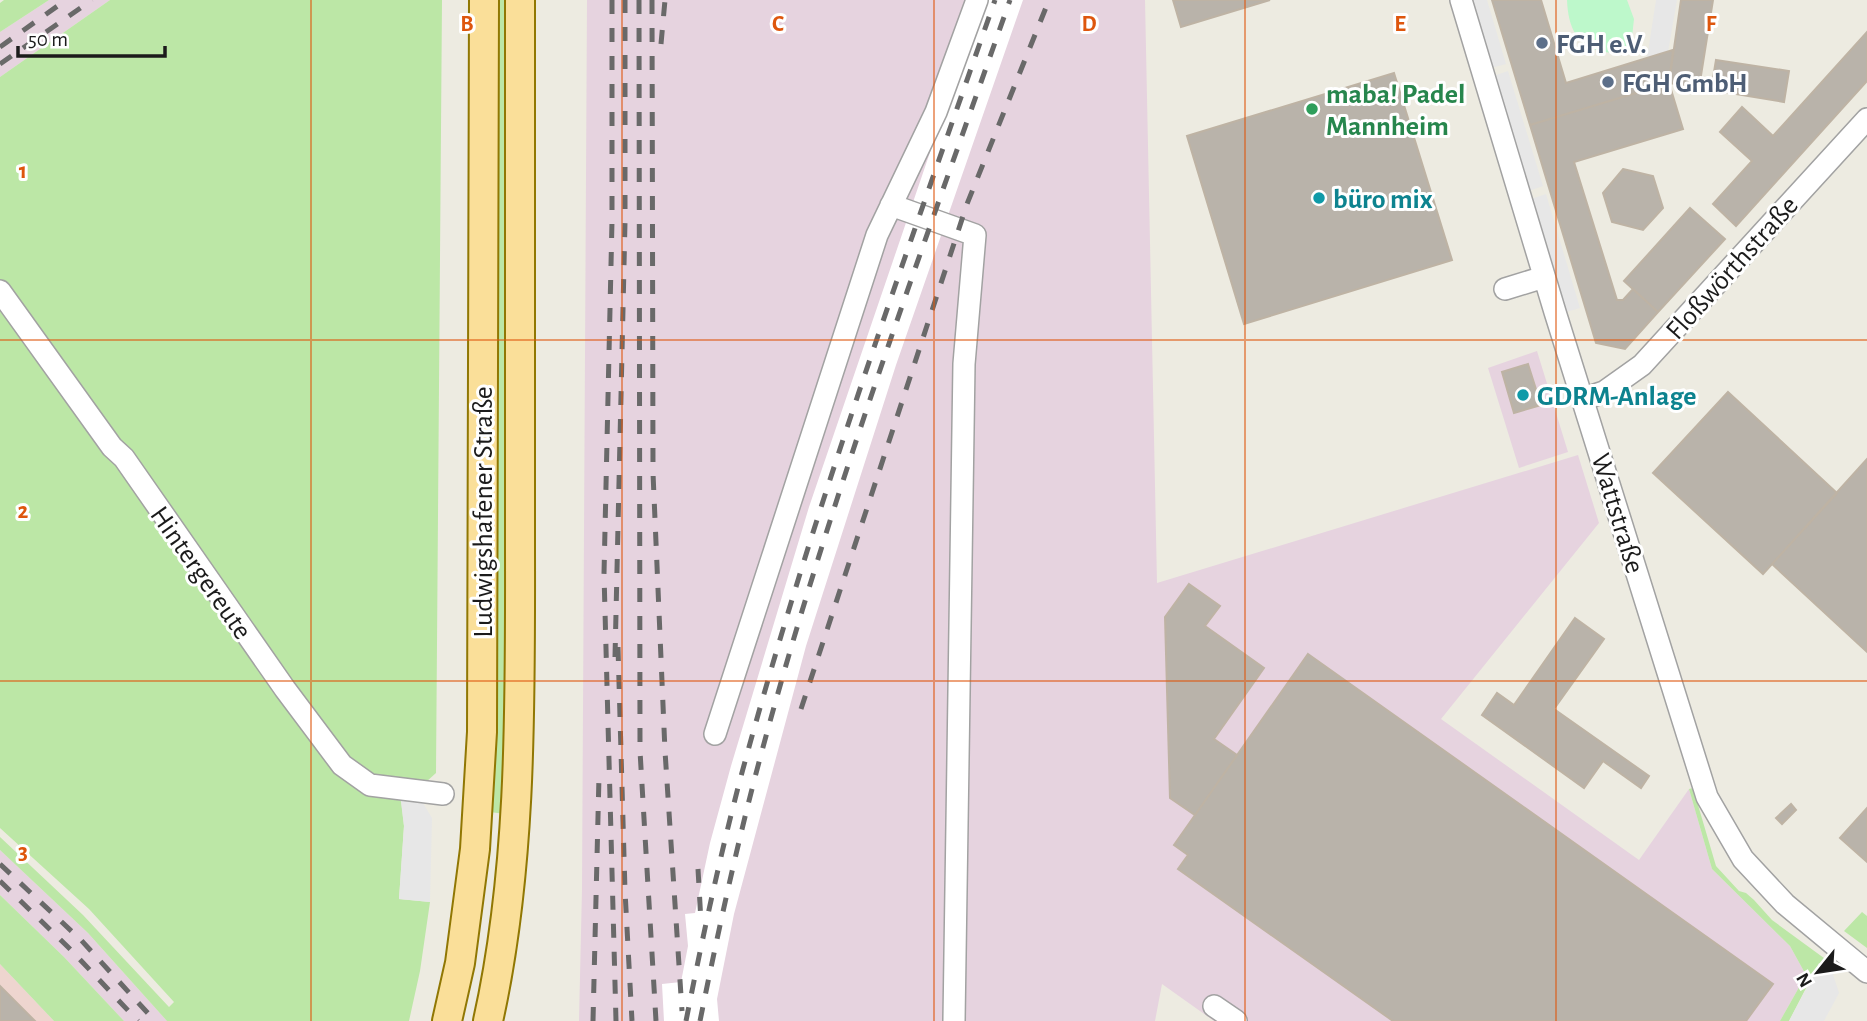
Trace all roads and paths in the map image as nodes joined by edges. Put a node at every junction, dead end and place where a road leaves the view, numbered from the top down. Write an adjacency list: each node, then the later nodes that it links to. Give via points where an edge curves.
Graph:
1 (484, 0): 15 (main road, Ludwigshafener Straße, via 481,732 475,849 460,963)
2 (520, 0): 16 (main road, Ludwigshafener Straße, via 516,785 501,963)
3 (977, 0): 6 (street, via 936,112)
4 (1461, 0): 7 (street, Wattstraße)
5 (1867, 119): 10 (street, Floßwörthstraße, via 1642,365 1604,392)
6 (891, 205): 11 (street, via 877,235); 17 (street, via 975,235 964,364)
7 (1544, 277): 8 (street); 10 (street, Wattstraße)
8 (1505, 289)
9 (0, 291): 12 (street, Hintergereute, via 342,765 370,785)
10 (1583, 399): 13 (street, Wattstraße, via 1707,797 1743,859 1785,904)
11 (715, 734)
12 (443, 793)
13 (1867, 972)
14 (1214, 1006): 18 (street)
15 (447, 1021)
16 (488, 1021)
17 (954, 1021)
18 (1236, 1021)

